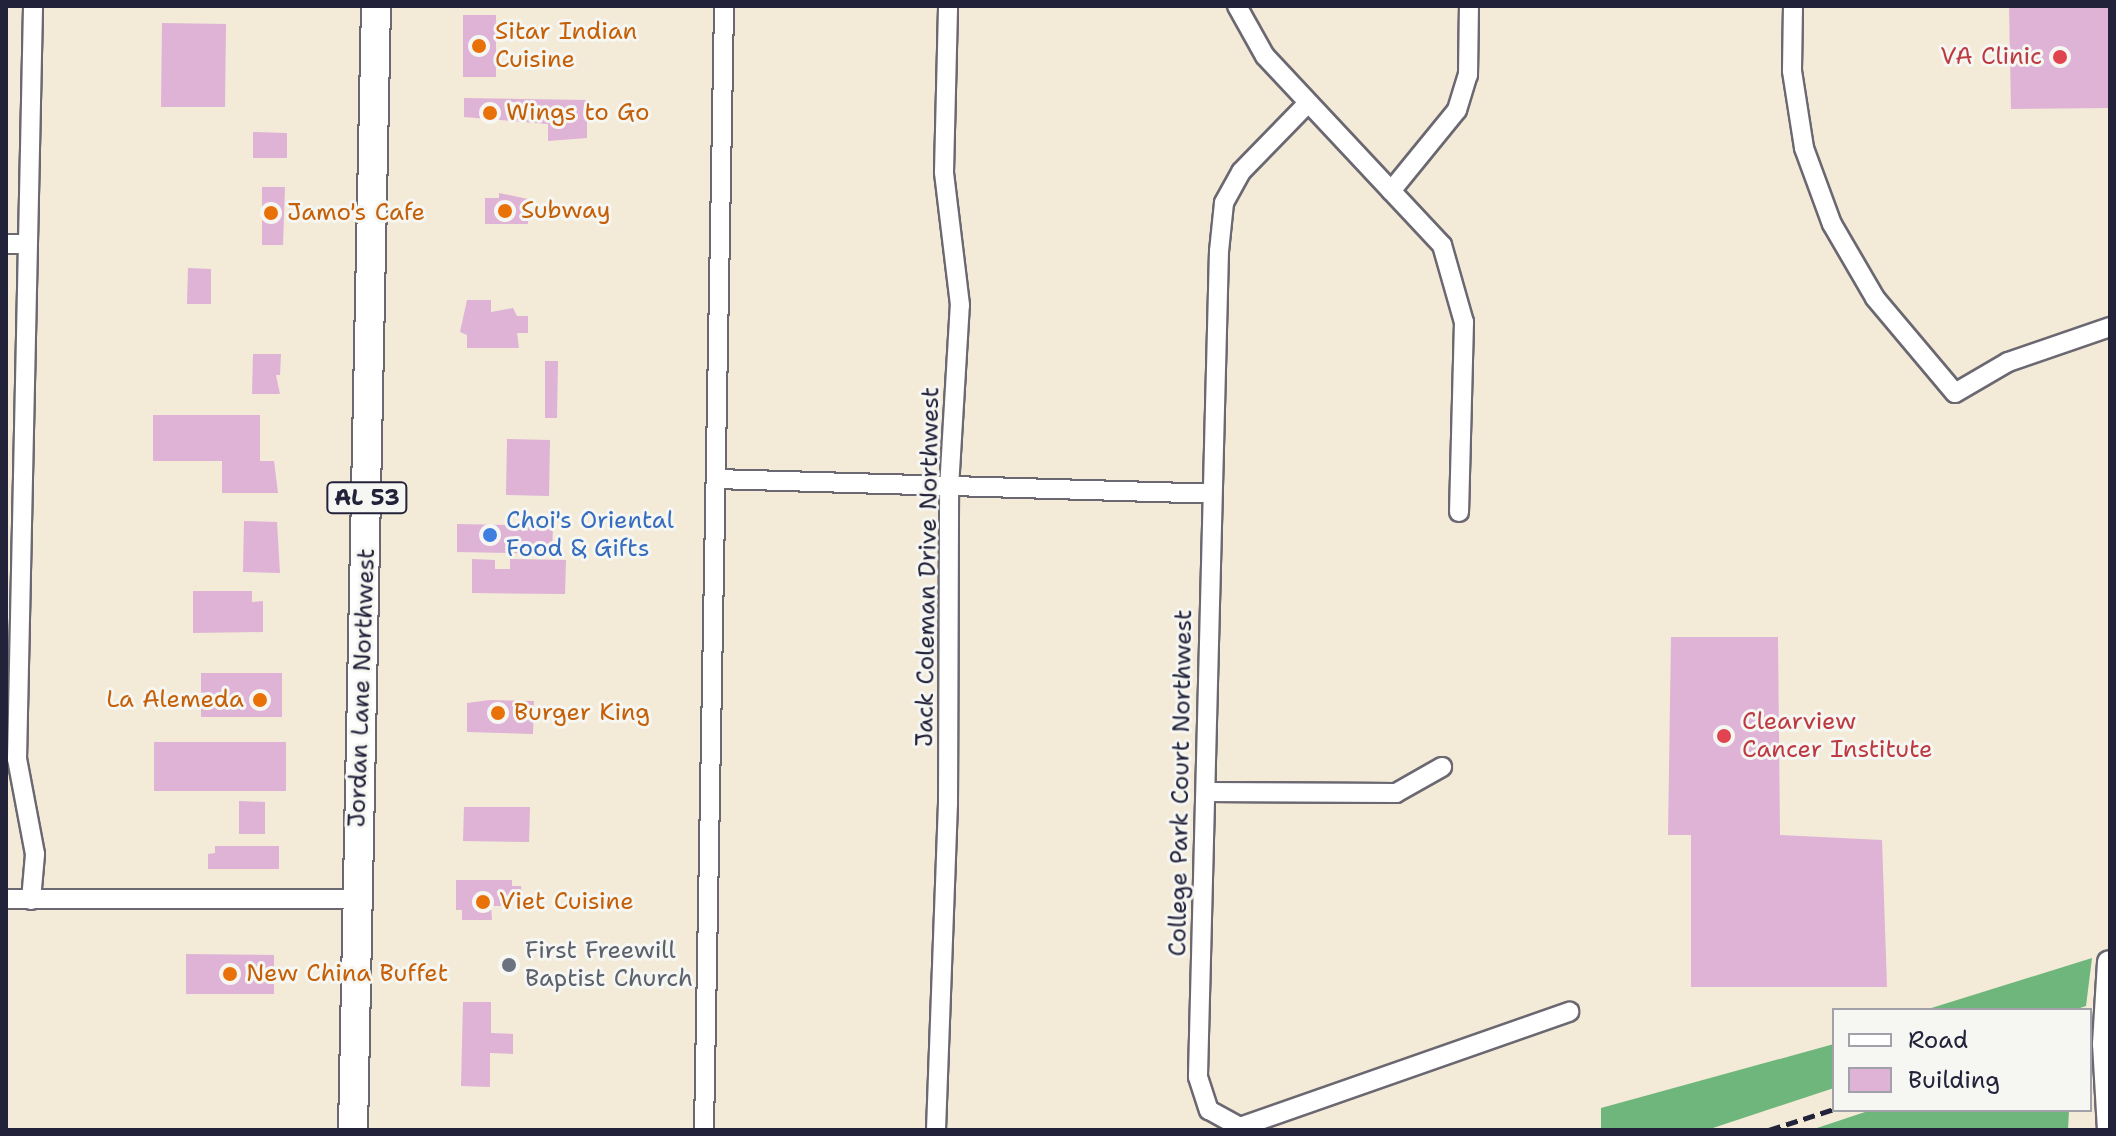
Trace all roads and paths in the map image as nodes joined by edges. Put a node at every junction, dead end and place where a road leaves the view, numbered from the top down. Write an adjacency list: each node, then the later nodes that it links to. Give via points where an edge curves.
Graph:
1 (33, 6): 11 (street)
2 (376, 6): 20 (main road, Jordan Lane Northwest / AL 53)
3 (724, 6): 13 (street)
4 (948, 6): 14 (street, Jack Coleman Drive Northwest, via 944,172 960,305)
5 (1237, 6): 8 (street, via 1265,56)
6 (1469, 6): 9 (street, via 1468,75 1457,110)
7 (1793, 6): 12 (street, via 1792,71 1804,148 1832,224 1875,298 1955,393 2008,362)
8 (1308, 103): 9 (street); 15 (street, College Park Court Northwest, via 1241,172 1224,203)
9 (1391, 191): 16 (street, via 1442,245 1464,322)
10 (6, 244): 11 (street)
11 (27, 244): 21 (street, via 17,759 35,854)
12 (2110, 327)
13 (716, 479): 14 (street); 25 (street)
14 (949, 488): 15 (street); 26 (street, Jack Coleman Drive Northwest, via 948,804)
15 (1211, 494): 18 (street, College Park Court Northwest)
16 (1459, 512)
17 (1442, 767): 18 (street, via 1396,793)
18 (1206, 792): 23 (street, College Park Court Northwest, via 1198,1077 1209,1110 1240,1127)
19 (6, 899): 21 (street)
20 (357, 899): 21 (street); 24 (main road, Jordan Lane Northwest / AL 53)
21 (31, 900)
22 (2109, 962): 27 (street, bridge, via 2104,1044)
23 (1569, 1012)
24 (353, 1130)
25 (704, 1130)
26 (936, 1130)
27 (2109, 1130)

